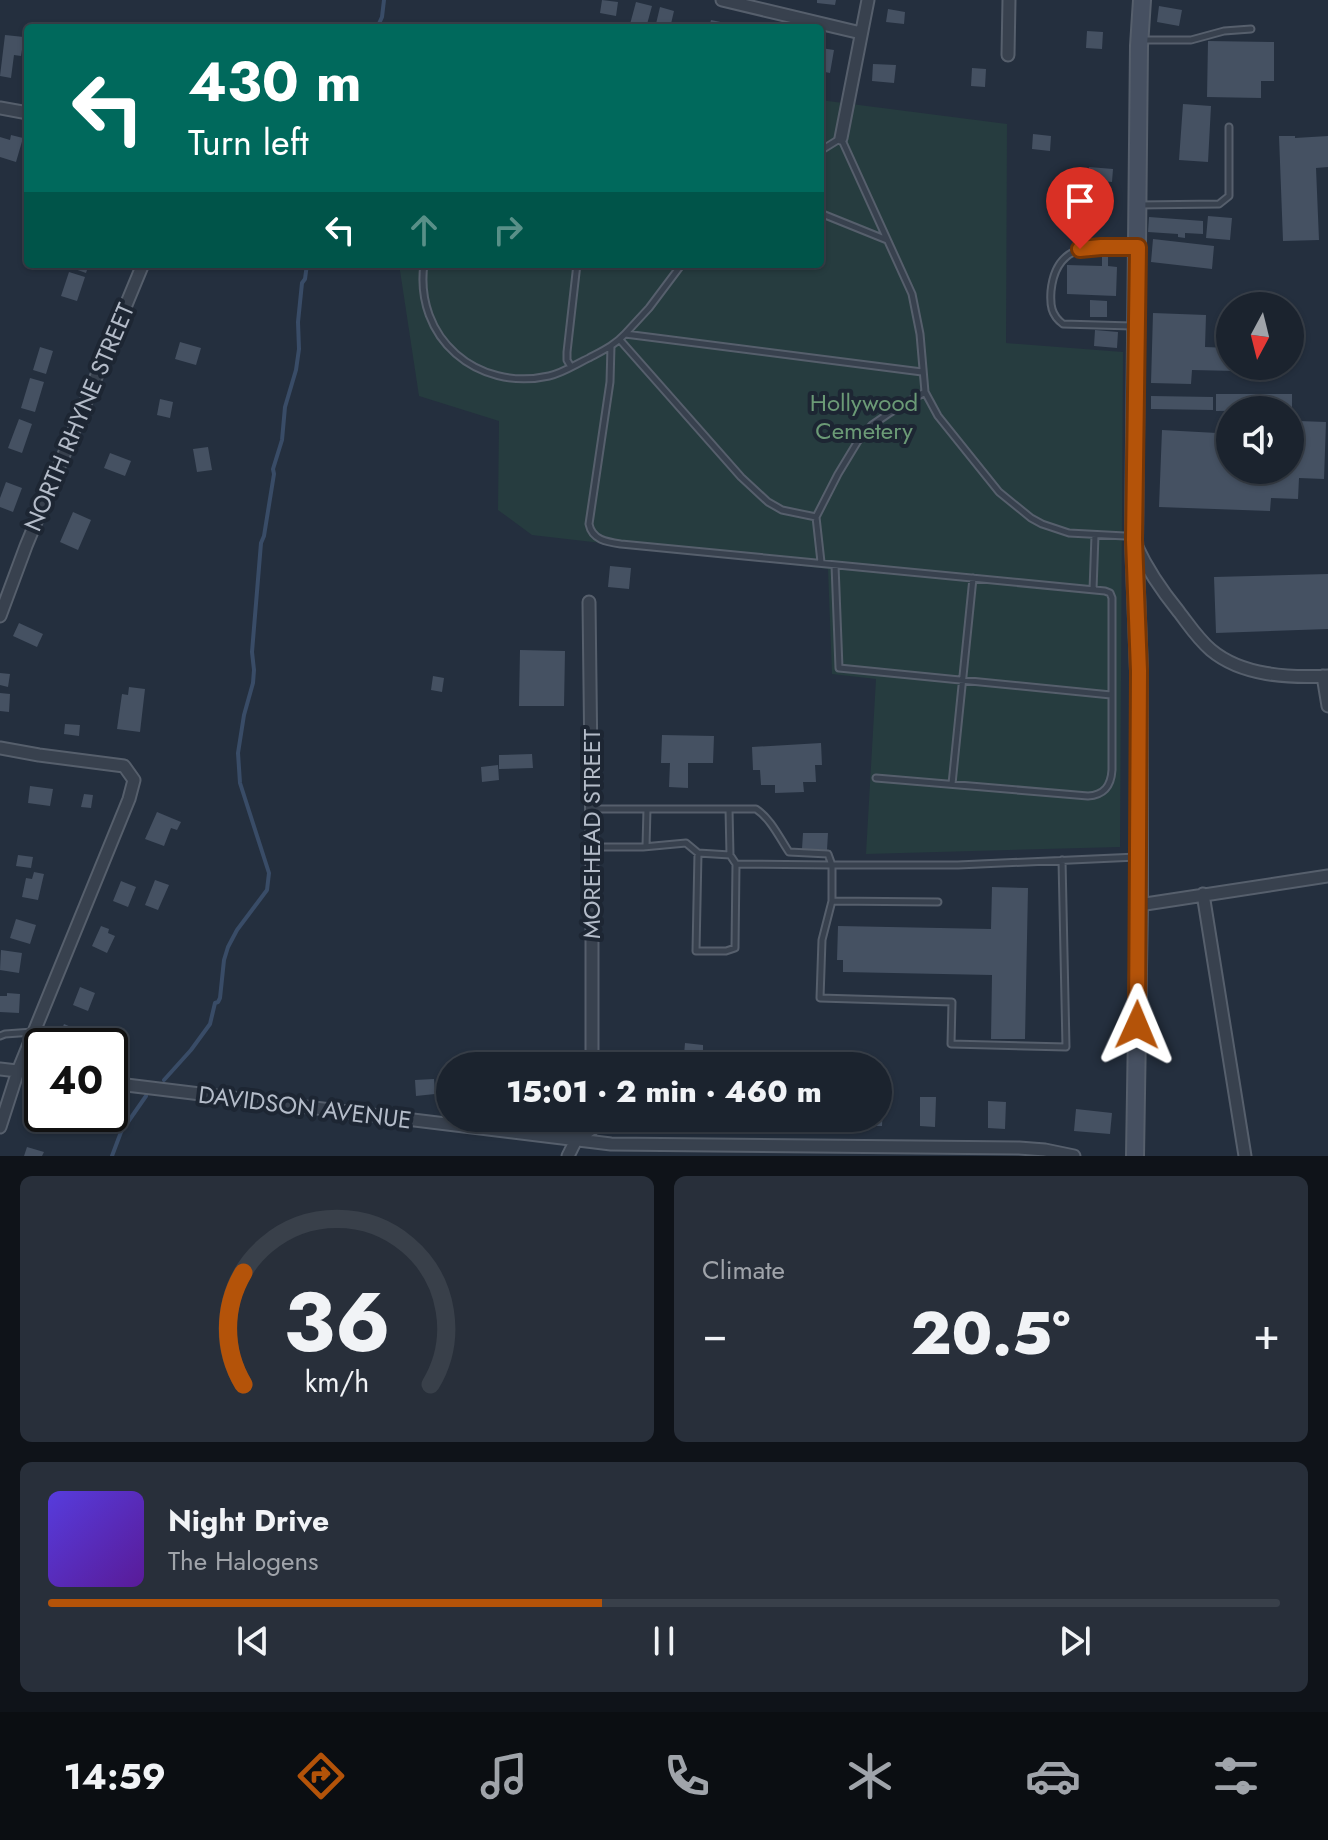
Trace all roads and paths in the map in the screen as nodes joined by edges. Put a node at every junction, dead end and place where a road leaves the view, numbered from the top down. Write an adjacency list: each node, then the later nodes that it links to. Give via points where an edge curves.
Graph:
1 (722, 0): 5 (street)
2 (868, 0): 8 (street)
3 (1009, 0): 10 (street)
4 (1142, 0): 9 (street)
5 (823, 24)
6 (824, 24): 8 (street)
7 (1251, 29): 9 (lane, via 1191,40)
8 (861, 33): 14 (street)
9 (1139, 40): 16 (street)
10 (1008, 55)
11 (0, 108): 12 (street)
12 (24, 112)
13 (1229, 127): 16 (lane, via 1229,196 1219,204)
14 (841, 138): 15 (lane); 18 (lane)
15 (824, 149)
16 (1138, 205): 19 (street)
17 (824, 215): 18 (lane)
18 (887, 240): 29 (lane, via 915,302)
19 (1138, 247): 24 (street); 24 (lane, via 1080,249 1064,257 1053,279 1050,303 1063,324)
20 (141, 268): 39 (street, NORTH RHYNE STREET)
21 (424, 268): 28 (lane, via 428,316 439,336 463,359 484,371 527,378)
22 (577, 268): 28 (lane, via 567,352)
23 (679, 268): 25 (lane)
24 (1137, 326): 33 (street)
25 (625, 334): 26 (lane); 29 (lane)
26 (620, 340): 27 (lane); 31 (lane, via 768,502)
27 (611, 346): 28 (lane); 34 (lane, via 589,524 594,535 621,544)
28 (571, 367)
29 (922, 372): 30 (lane)
30 (925, 392): 31 (lane, via 866,431); 32 (lane, via 966,452 1022,512 1060,530)
31 (816, 517): 34 (lane)
32 (1095, 535): 33 (lane); 37 (lane)
33 (1134, 540): 40 (street, via 1161,590 1210,649 1262,673); 54 (street)
34 (821, 562): 35 (lane)
35 (835, 565): 36 (lane); 41 (lane, via 839,668)
36 (973, 578): 37 (lane); 41 (lane)
37 (1093, 590): 42 (lane, via 1112,598)
38 (589, 602): 47 (street, MOREHEAD STREET)
39 (0, 616)
40 (1326, 676): 43 (street)
41 (962, 680): 42 (lane); 46 (lane)
42 (1111, 695): 46 (lane, via 1112,770 1104,792 1088,796)
43 (1328, 706)
44 (0, 748): 63 (street, via 124,766 134,780)
45 (876, 778): 46 (lane)
46 (952, 784)
47 (590, 809): 48 (lane); 51 (street, MOREHEAD STREET)
48 (647, 809): 49 (lane); 50 (lane)
49 (729, 809): 53 (lane); 57 (lane, via 756,809 789,852 828,854)
50 (646, 846): 51 (lane); 52 (lane, via 686,843)
51 (592, 847): 66 (street, MOREHEAD STREET)
52 (698, 853): 53 (lane); 56 (lane, via 696,951 735,948)
53 (730, 855): 56 (lane)
54 (1139, 857): 55 (lane); 62 (street)
55 (1062, 860): 57 (lane); 60 (lane, via 1066,1047 951,1044 952,1002 820,998 822,940)
56 (736, 864): 57 (lane)
57 (832, 865): 60 (lane)
58 (1328, 876): 59 (street)
59 (1203, 894): 62 (street); 79 (street)
60 (832, 901): 61 (lane)
61 (938, 902)
62 (1139, 905): 78 (street)
63 (36, 1028)
64 (24, 1033): 65 (lane)
65 (0, 1036)
66 (592, 1052)
67 (24, 1056): 69 (street)
68 (0, 1069): 69 (street)
69 (18, 1071): 70 (street); 72 (street)
70 (24, 1072)
71 (128, 1085): 74 (street, DAVIDSON AVENUE)
72 (0, 1127)
73 (587, 1132): 74 (street)
74 (576, 1140): 75 (street, DAVIDSON AVENUE); 76 (street)
75 (760, 1151): 77 (street, DAVIDSON AVENUE, via 1019,1148)
76 (568, 1156)
77 (1074, 1156)
78 (1135, 1156)
79 (1245, 1156)

